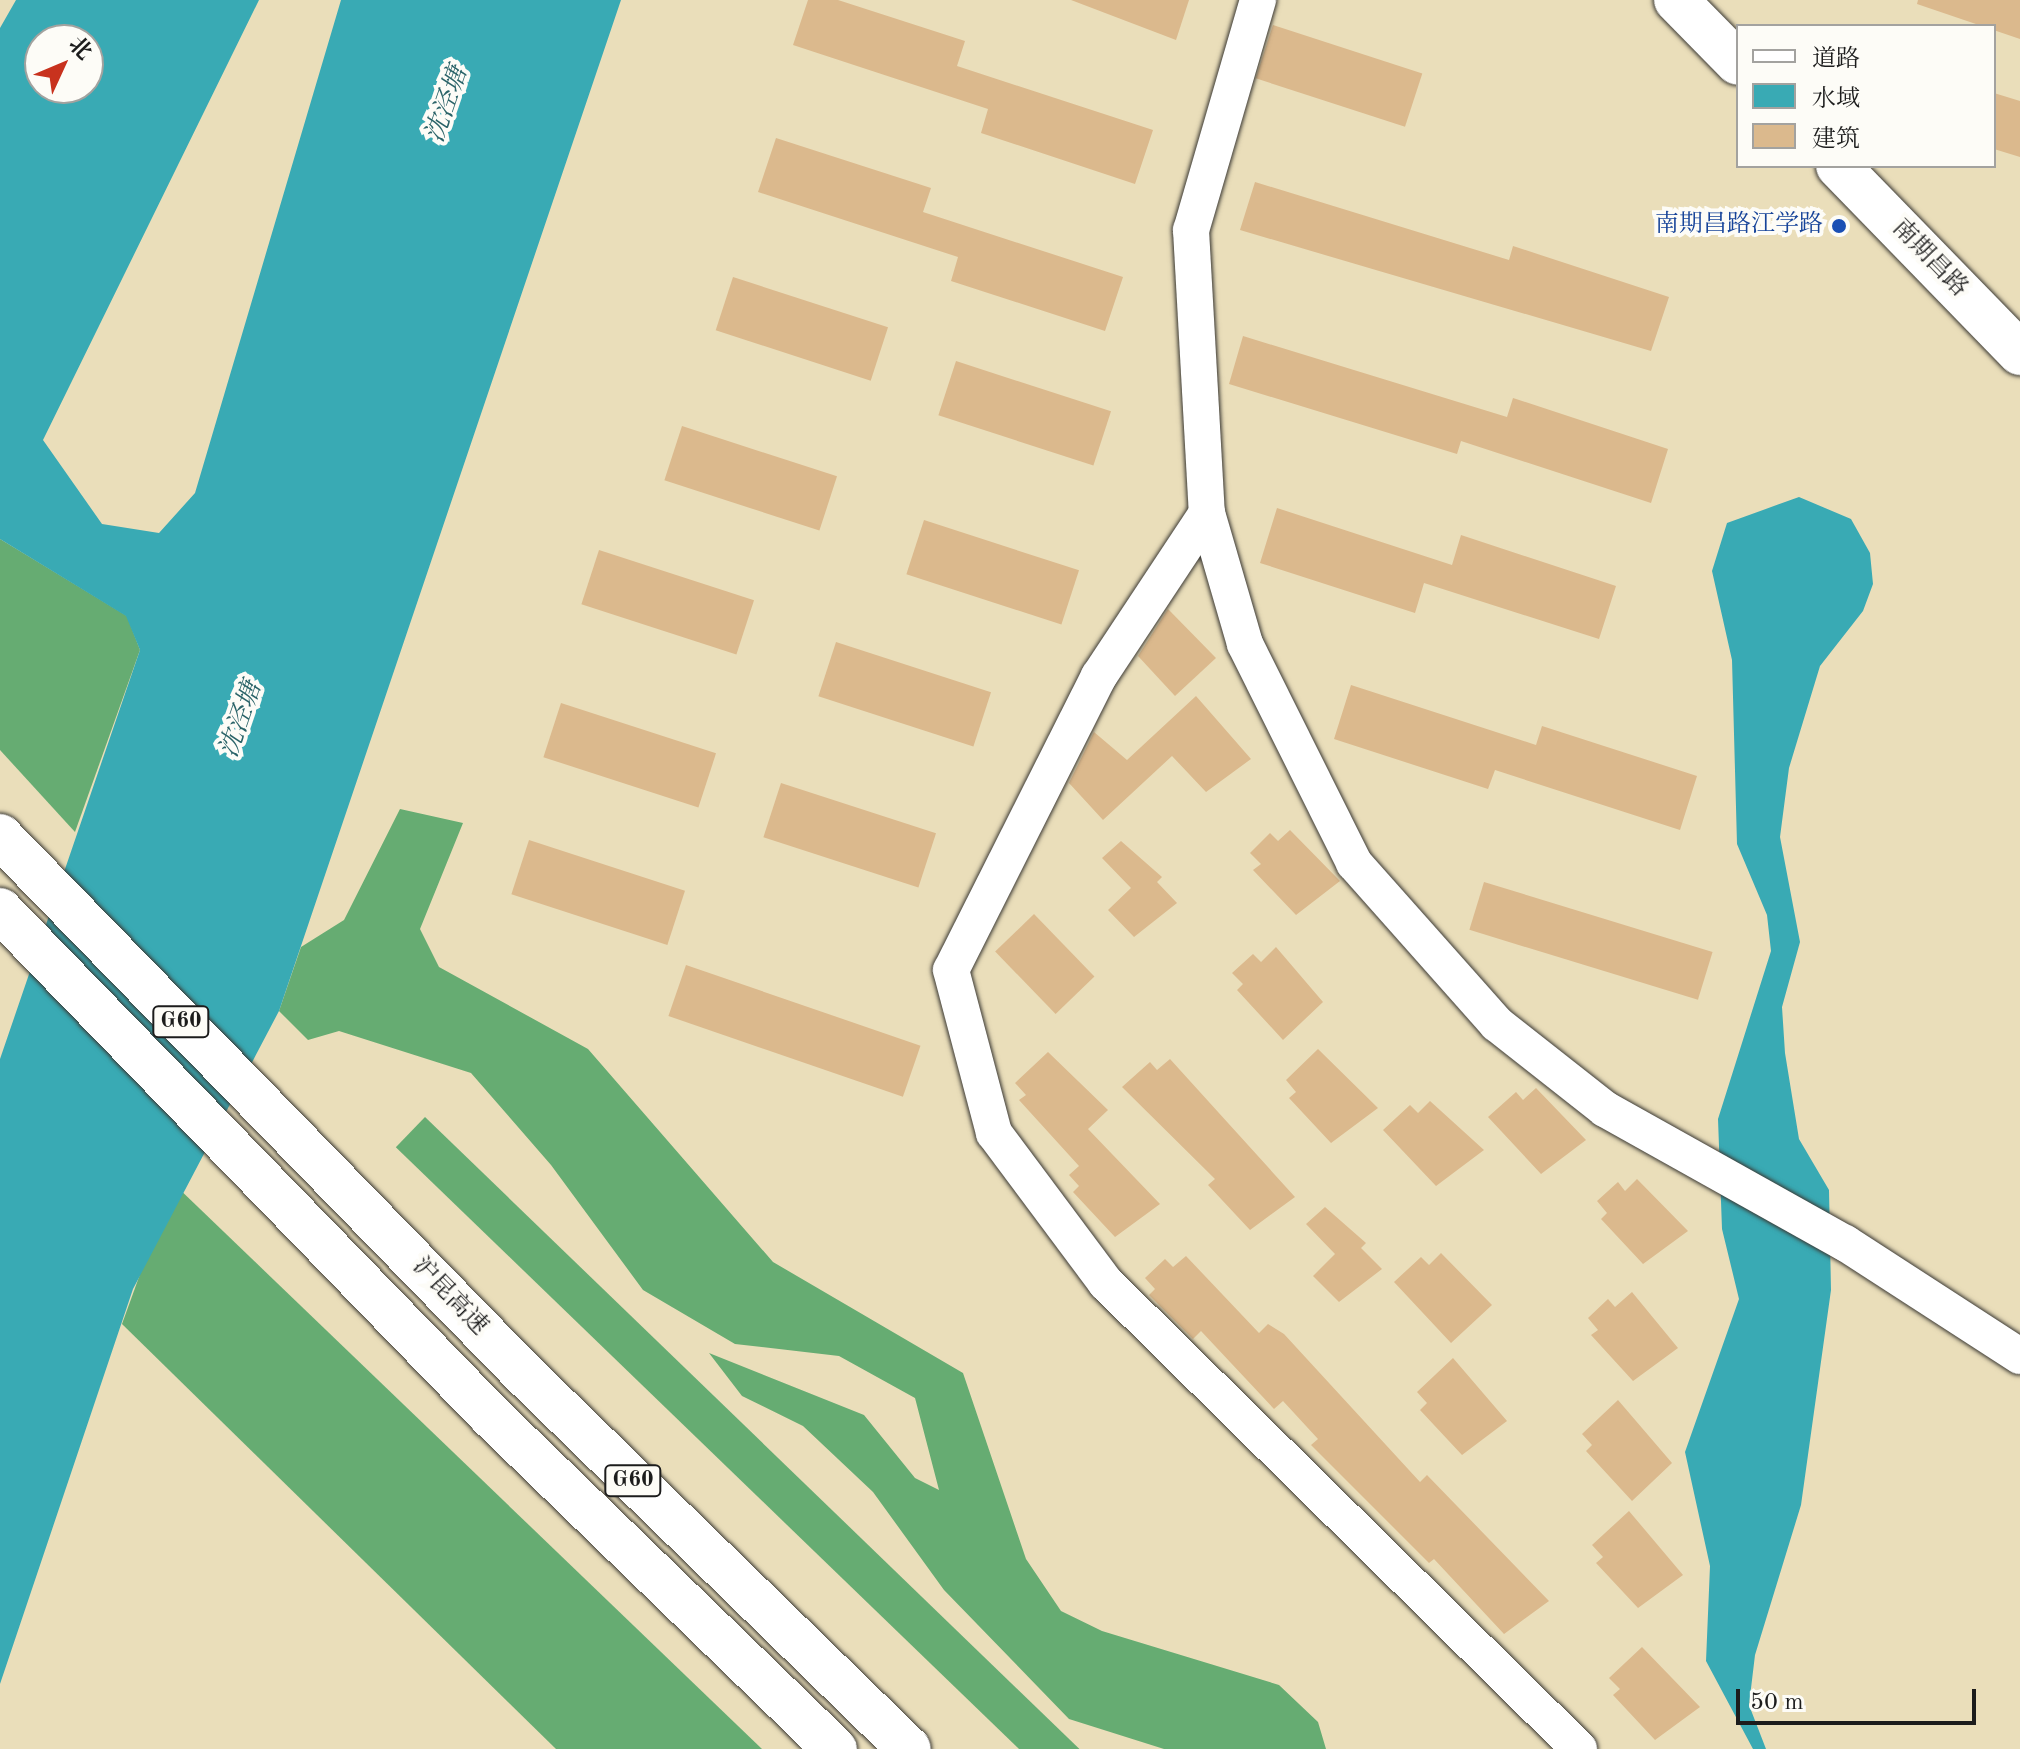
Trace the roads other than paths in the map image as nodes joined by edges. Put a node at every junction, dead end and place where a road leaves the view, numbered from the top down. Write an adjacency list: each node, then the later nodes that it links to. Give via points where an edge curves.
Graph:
1 (1258, 0): 6 (street, via 1191,230)
2 (1676, 0): 3 (main road)
3 (1736, 61)
4 (1840, 168): 5 (main road, 南期昌路)
5 (2020, 353)
6 (1207, 513): 9 (street, via 1245,644 1354,863 1497,1024 1605,1109 1845,1243); 12 (street, via 1099,676 951,970 994,1133 1106,1283)
7 (0, 836): 11 (main road, 沪昆高速 / G60, via 362,1208)
8 (0, 910): 10 (main road, G60, via 324,1245)
9 (2020, 1356)
10 (835, 1749)
11 (909, 1749)
12 (1579, 1749)

